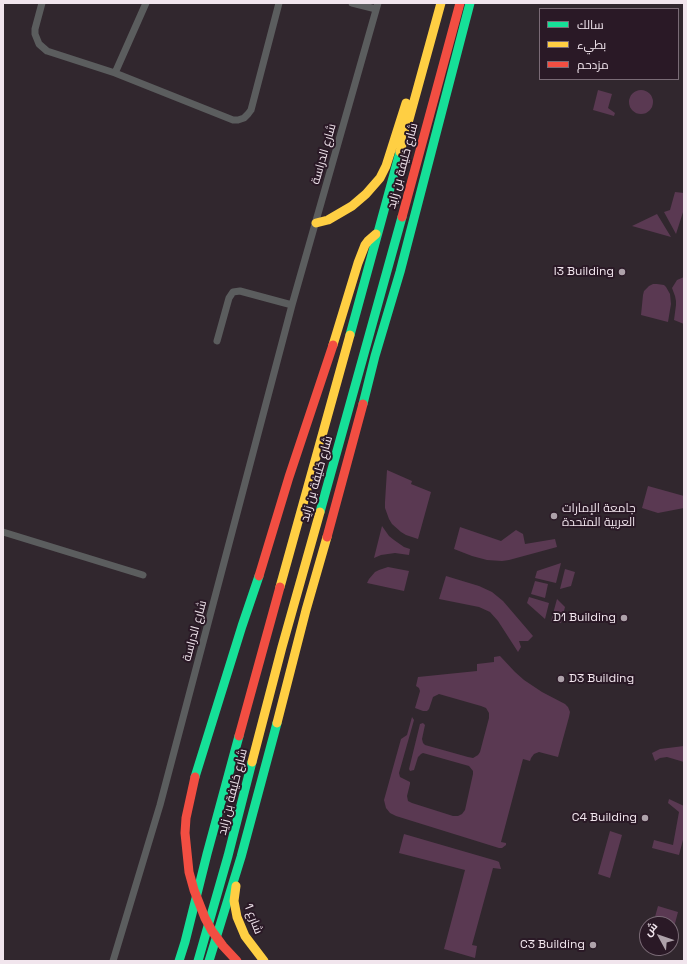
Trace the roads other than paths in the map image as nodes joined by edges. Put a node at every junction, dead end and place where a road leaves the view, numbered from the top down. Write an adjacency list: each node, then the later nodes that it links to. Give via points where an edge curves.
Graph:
1 (42, 3): 9 (street, via 35,29 42,48)
2 (146, 3): 9 (street)
3 (280, 3): 9 (street, via 252,110 244,118 227,118)
4 (352, 3): 8 (street, شارع الدراسة)
5 (441, 3): 10 (main road, شارع خليفة بن زايد)
6 (460, 3): 20 (main road, شارع خليفة بن زايد)
7 (470, 3): 17 (main road, via 400,272 375,356)
8 (377, 6): 11 (street, شارع الدراسة)
9 (115, 73)
10 (417, 93): 11 (main road, via 406,102 380,178 352,206 328,220); 12 (main road, شارع خليفة بن زايد)
11 (316, 223): 13 (street, شارع الدراسة)
12 (377, 233): 19 (main road, شارع خليفة بن زايد); 22 (main road, bridge, via 368,240 358,264 190,797 185,833 189,872 194,890 204,918)
13 (292, 305): 14 (street, via 240,291 233,292); 18 (street, شارع الدراسة, via 160,805)
14 (217, 341)
15 (3, 532): 16 (street)
16 (143, 575)
17 (241, 857): 21 (main road); 23 (main road, شارع 1, via 235,908 246,936)
18 (113, 961)
19 (179, 961)
20 (198, 961)
21 (209, 961)
22 (236, 961)
23 (264, 961)

